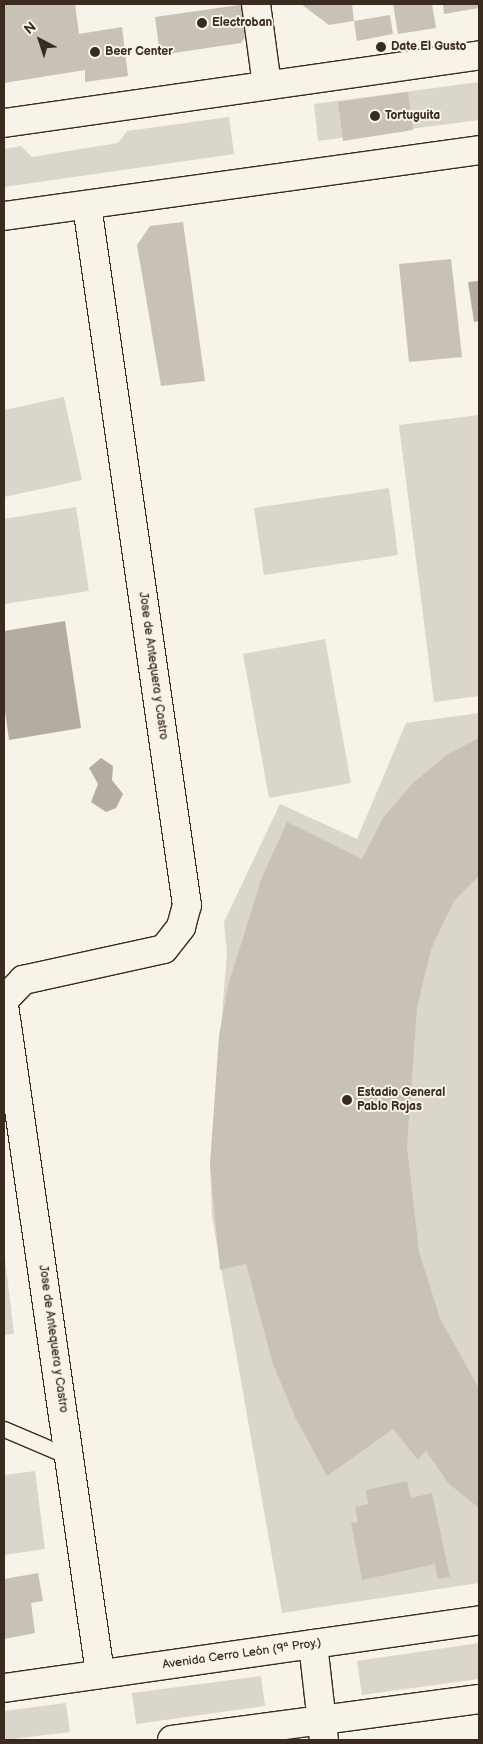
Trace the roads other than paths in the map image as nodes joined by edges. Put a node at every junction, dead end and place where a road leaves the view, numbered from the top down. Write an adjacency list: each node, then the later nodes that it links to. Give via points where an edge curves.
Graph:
1 (256, 4): 3 (street)
2 (479, 55): 3 (street)
3 (267, 85): 4 (street)
4 (4, 123)
5 (479, 150): 6 (street)
6 (87, 205): 7 (street); 8 (street, Jose de Antequera y Castro, via 187,905 181,927 164,949 23,980)
7 (4, 216)
8 (4, 1000)
9 (4, 1005): 11 (street, Jose de Antequera y Castro)
10 (4, 1429): 11 (lane)
11 (70, 1457): 14 (street, Jose de Antequera y Castro)
12 (479, 1620): 13 (street, Avenida Cerro León (9ª Proy.))
13 (312, 1644): 14 (street, Avenida Cerro León (9ª Proy.)); 17 (street)
14 (100, 1674): 15 (street, Avenida Cerro León (9ª Proy.))
15 (4, 1688)
16 (479, 1699): 17 (street)
17 (323, 1730): 18 (street)
18 (172, 1740)

